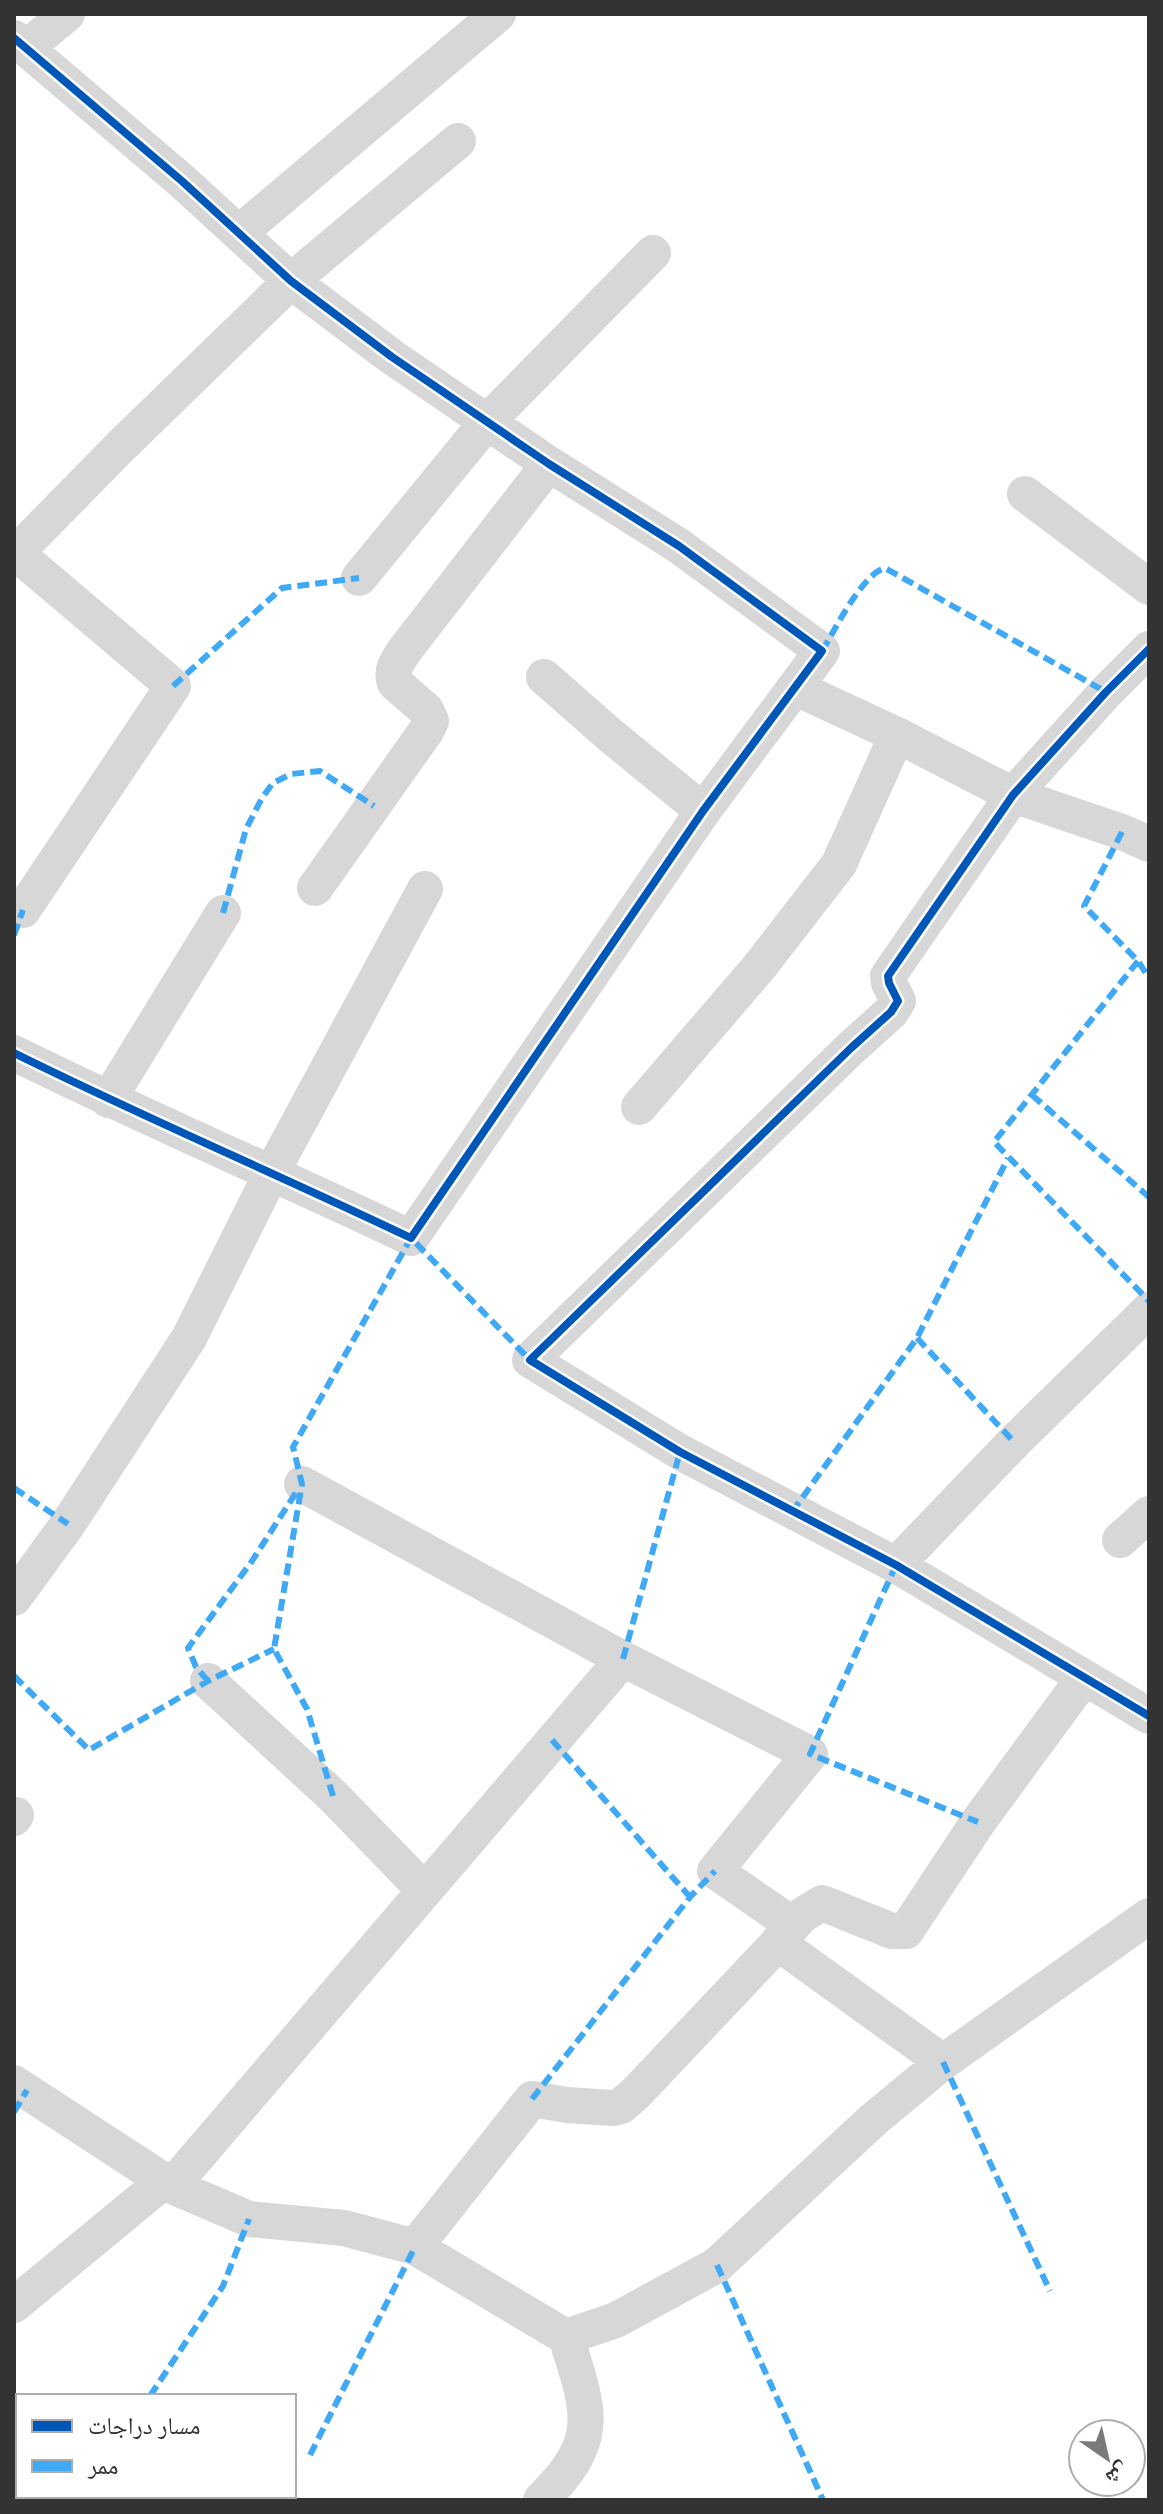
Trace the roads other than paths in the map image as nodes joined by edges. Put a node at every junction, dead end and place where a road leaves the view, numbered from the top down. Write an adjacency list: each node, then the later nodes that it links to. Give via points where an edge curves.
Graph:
1 (67, 14): 3 (street)
2 (498, 14): 5 (street)
3 (20, 43): 5 (street)
4 (458, 141): 7 (street)
5 (239, 233): 7 (street)
6 (653, 253): 8 (street)
7 (291, 281): 8 (street); 11 (street)
8 (487, 422): 9 (street); 12 (street)
9 (549, 464): 16 (street, via 679,546 822,651); 21 (street, via 394,668 395,683 431,721)
10 (1025, 494): 13 (street)
11 (15, 555): 23 (street, via 173,686 23,910)
12 (359, 578)
13 (1149, 587)
14 (1149, 649): 18 (street)
15 (544, 677): 19 (street)
16 (796, 688): 17 (street); 19 (street)
17 (897, 735): 18 (street); 27 (street, via 839,864)
18 (1013, 795): 20 (street); 33 (street, via 888,976 898,1001 891,1012 530,1360 680,1452)
19 (703, 811): 28 (street, via 411,1238)
20 (1149, 844)
21 (315, 888)
22 (425, 889): 28 (street)
23 (14, 905)
24 (223, 913): 26 (street)
25 (14, 1053): 26 (street)
26 (108, 1100): 28 (street)
27 (639, 1107)
28 (272, 1172): 34 (street, via 189,1338)
29 (1149, 1310): 33 (street)
30 (302, 1484): 35 (street)
31 (1149, 1514): 32 (street)
32 (1120, 1540)
33 (896, 1565): 36 (street)
34 (14, 1598)
35 (623, 1659): 39 (street); 41 (street, via 810,1754 715,1871)
36 (1083, 1679): 38 (street); 41 (street, via 906,1931 892,1931 822,1903)
37 (208, 1681): 39 (street, via 333,1796)
38 (1149, 1716)
39 (424, 1890): 44 (street)
40 (1149, 1916): 42 (street)
41 (786, 1934): 42 (street); 45 (street, via 621,2106 532,2099)
42 (943, 2062): 47 (street, via 717,2265 616,2320)
43 (14, 2083): 44 (street)
44 (168, 2184): 45 (street, via 249,2219 344,2228); 46 (street)
45 (415, 2247): 47 (street)
46 (14, 2305)
47 (566, 2337): 48 (street, via 587,2431 564,2478)
48 (541, 2500)

